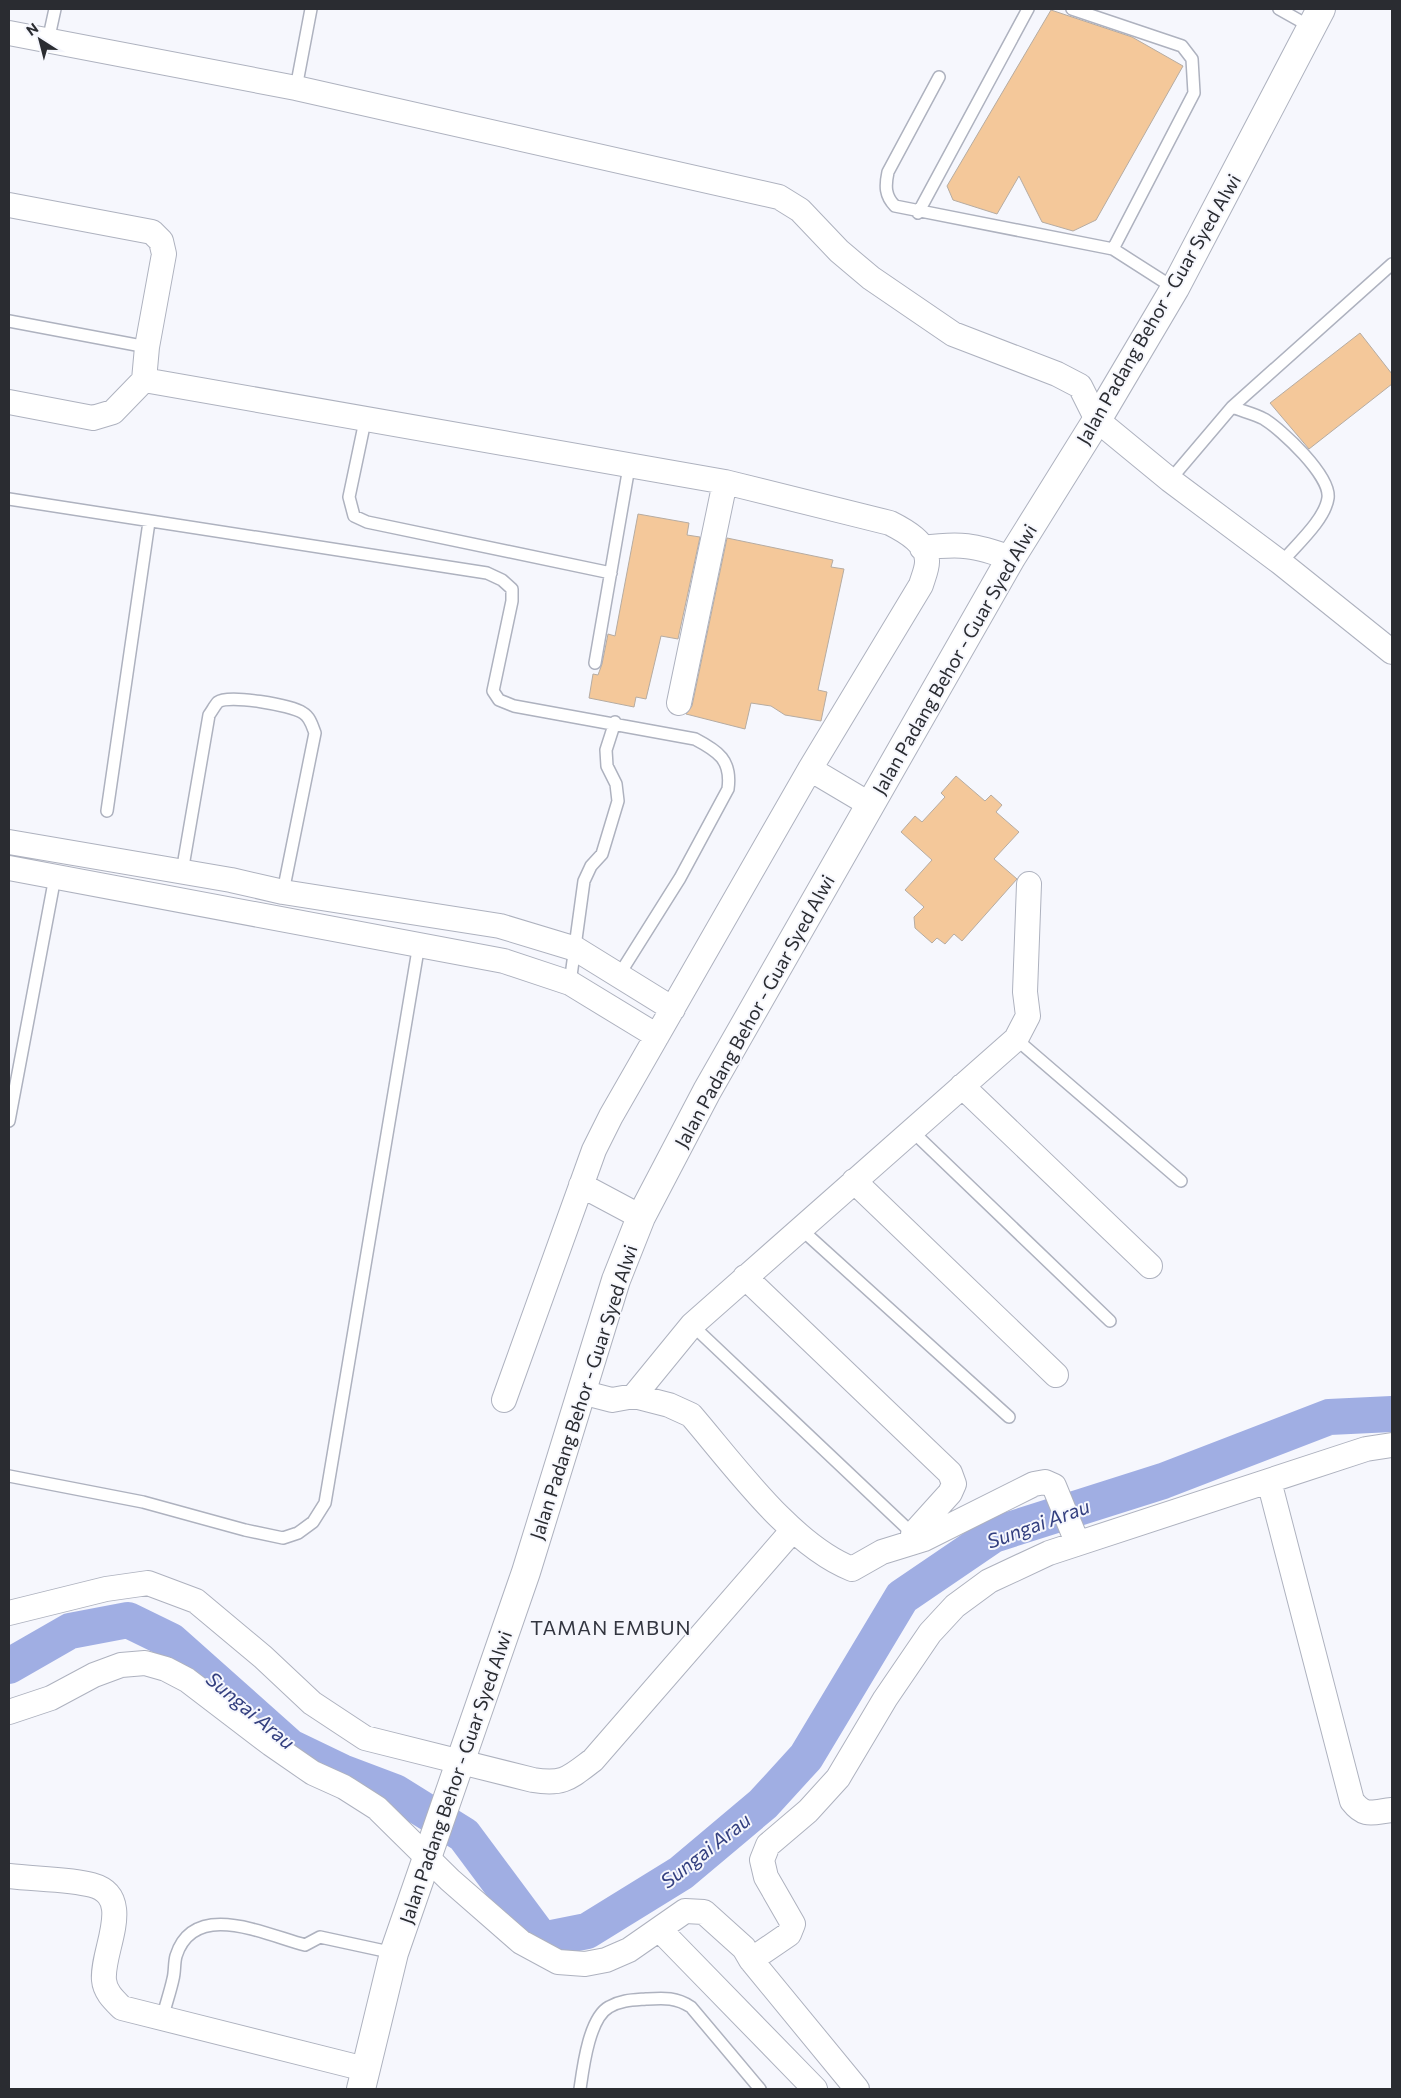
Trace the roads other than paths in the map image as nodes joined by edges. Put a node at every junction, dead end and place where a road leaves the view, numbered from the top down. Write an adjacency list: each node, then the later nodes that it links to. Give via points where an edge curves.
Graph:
1 (55, 9): 8 (lane)
2 (311, 9): 10 (lane)
3 (1028, 9): 12 (lane)
4 (1072, 9): 13 (lane, via 1182,46 1192,59 1194,93)
5 (1279, 9): 6 (lane)
6 (1317, 18): 15 (main road, Jalan Padang Behor - Guar Syed Alwi)
7 (9, 33): 8 (street)
8 (48, 41): 10 (street)
9 (939, 77): 12 (lane, via 888,172 885,184 887,198 894,206)
10 (296, 88): 21 (street, via 779,197 800,210 839,251 871,278 953,334 1080,386)
11 (9, 205): 17 (street, via 152,232 161,241 164,254)
12 (918, 212): 13 (lane)
13 (1112, 248): 15 (lane)
14 (1392, 264): 20 (lane)
15 (1175, 288): 21 (main road, Jalan Padang Behor - Guar Syed Alwi)
16 (9, 321): 17 (lane)
17 (147, 347): 18 (street)
18 (144, 380): 19 (street, via 113,412 93,418); 22 (street)
19 (9, 402)
20 (1232, 407): 24 (lane); 30 (lane, via 1263,418 1286,435 1324,480 1328,497 1322,514)
21 (1096, 420): 24 (street); 29 (main road, Jalan Padang Behor - Guar Syed Alwi)
22 (365, 421): 23 (street); 31 (lane, via 348,497 354,516 367,522)
23 (629, 467): 25 (street); 31 (lane)
24 (1170, 480): 30 (street)
25 (725, 482): 28 (street, via 890,523 908,532); 34 (street)
26 (9, 499): 27 (lane)
27 (149, 522): 35 (lane, via 487,573 512,589 493,691 499,700 514,706); 38 (lane)
28 (922, 548): 29 (street, via 961,544); 36 (street, via 928,561 921,585)
29 (1011, 558): 37 (main road, Jalan Padang Behor - Guar Syed Alwi)
30 (1281, 563): 32 (street)
31 (611, 573): 33 (lane)
32 (1392, 652)
33 (595, 663)
34 (679, 703)
35 (614, 722): 46 (lane, via 606,750 607,766 616,784 618,802 602,854 584,881); 47 (lane, via 695,739 712,748 724,760 730,775 728,789 680,878)
36 (810, 769): 37 (street); 49 (street)
37 (869, 804): 58 (main road, Jalan Padang Behor - Guar Syed Alwi, via 706,1091)
38 (107, 811)
39 (9, 842): 41 (street)
40 (9, 868): 42 (street)
41 (182, 872): 44 (street); 44 (lane, via 209,715 218,702 228,698 290,707 304,713 315,733)
42 (55, 877): 45 (street); 53 (lane)
43 (1029, 884): 51 (street, via 1025,992 1028,1016)
44 (283, 892): 46 (street, via 500,926)
45 (419, 944): 48 (street, via 504,961); 70 (lane, via 325,1503 313,1522 298,1533 283,1538 143,1502)
46 (576, 949): 47 (street); 48 (lane)
47 (619, 975): 49 (street)
48 (570, 984): 50 (street)
49 (673, 1009): 50 (street)
50 (657, 1036): 57 (street, via 611,1116)
51 (1016, 1039): 52 (street); 56 (lane)
52 (962, 1086): 54 (street); 60 (street)
53 (9, 1121)
54 (912, 1131): 55 (street); 62 (lane)
55 (854, 1181): 59 (street); 64 (street)
56 (1182, 1181)
57 (581, 1185): 58 (street); 67 (street)
58 (641, 1217): 65 (main road, Jalan Padang Behor - Guar Syed Alwi, via 616,1280)
59 (802, 1230): 61 (street); 68 (lane)
60 (1150, 1266)
61 (745, 1277): 63 (street); 74 (street, via 950,1473 954,1484 950,1493)
62 (1110, 1321)
63 (692, 1325): 66 (street); 74 (lane)
64 (1056, 1375)
65 (581, 1392): 66 (street, via 612,1400); 77 (main road, Jalan Padang Behor - Guar Syed Alwi, via 526,1572)
66 (634, 1396): 72 (street, via 669,1405 691,1415)
67 (504, 1400)
68 (1009, 1417)
69 (1392, 1445): 71 (street, via 1366,1450)
70 (9, 1476)
71 (1269, 1481): 73 (street, via 1204,1504); 78 (street, via 1352,1801 1366,1813)
72 (792, 1531): 74 (street, via 838,1564 852,1569); 77 (street, via 593,1760 571,1777 546,1782)
73 (1074, 1537): 74 (street, via 1054,1486 1045,1482 1034,1484 924,1539); 83 (street, via 1049,1553 989,1581 955,1606 930,1633 885,1699 838,1778 808,1811 768,1845 762,1860 766,1877 793,1924 789,1934)
74 (913, 1538)
75 (9, 1613): 77 (street, via 148,1582 196,1601 312,1703 365,1738)
76 (9, 1712): 79 (street, via 51,1698 121,1665 145,1663 166,1669 187,1680 313,1773 344,1787 377,1808)
77 (458, 1764): 79 (main road, Jalan Padang Behor - Guar Syed Alwi)
78 (1392, 1810)
79 (428, 1853): 81 (street, via 521,1942 558,1962 585,1964 606,1960 630,1950); 82 (main road, Jalan Padang Behor - Guar Syed Alwi)
80 (9, 1876): 84 (street, via 92,1885 105,1891 114,1902 115,1919 104,1981 110,1997 122,2008)
81 (660, 1930): 83 (street, via 685,1911 704,1912); 88 (street)
82 (394, 1953): 84 (lane, via 320,1937 304,1945 228,1924 212,1924 192,1934 176,1956); 85 (main road, Jalan Padang Behor - Guar Syed Alwi)
83 (754, 1958): 89 (street)
84 (162, 2020): 85 (street)
85 (363, 2079)
86 (580, 2089): 87 (lane, via 584,2052 601,2013 624,2000 668,1998 680,2000 691,2007)
87 (760, 2089)
88 (815, 2089)
89 (857, 2089)

